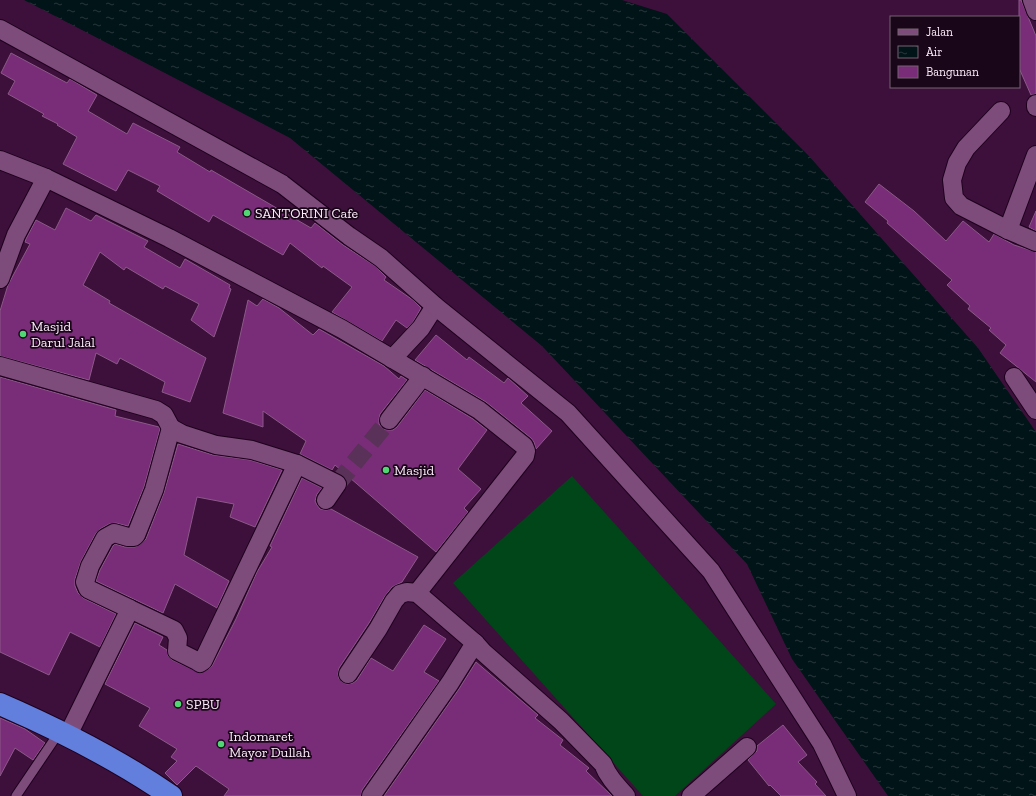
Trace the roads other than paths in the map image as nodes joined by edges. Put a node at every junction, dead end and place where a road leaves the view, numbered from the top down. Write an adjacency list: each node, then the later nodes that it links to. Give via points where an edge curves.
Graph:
1 (1032, 0): 2 (street)
2 (1036, 11)
3 (0, 29): 11 (street, via 282,184 381,258)
4 (1001, 111): 8 (street, via 966,148 957,163 952,180 954,198 961,206)
5 (1036, 154): 8 (street)
6 (0, 160): 7 (street)
7 (46, 178): 10 (street, via 16,235); 12 (street, via 267,289)
8 (1008, 230): 9 (street)
9 (1036, 242)
10 (0, 279)
11 (435, 306): 12 (street, via 421,328); 33 (street, via 568,413 711,571 822,744)
12 (392, 359): 14 (street)
13 (0, 366): 18 (street, via 156,410 164,415)
14 (423, 376): 17 (street); 21 (street, via 478,410 524,446 526,451 525,456)
15 (1014, 377): 16 (street)
16 (1036, 410)
17 (389, 420)
18 (171, 428): 19 (street, via 216,445 252,450); 22 (street, via 154,490 136,535 128,537 114,533 105,538 90,566 85,582 88,590)
19 (298, 464): 20 (street, via 336,484); 22 (street, via 203,661 200,662 177,651 178,638 174,630)
20 (326, 500)
21 (417, 593): 23 (street); 24 (street, via 400,594 394,601)
22 (130, 609): 26 (street)
23 (475, 643): 30 (street); 31 (street, via 561,721 603,764 612,780)
24 (348, 674)
25 (0, 704): 26 (highway)
26 (64, 733): 28 (lane); 29 (highway)
27 (747, 747): 32 (street)
28 (16, 796)
29 (171, 796)
30 (371, 796)
31 (626, 796)
32 (691, 796)
33 (847, 796)

